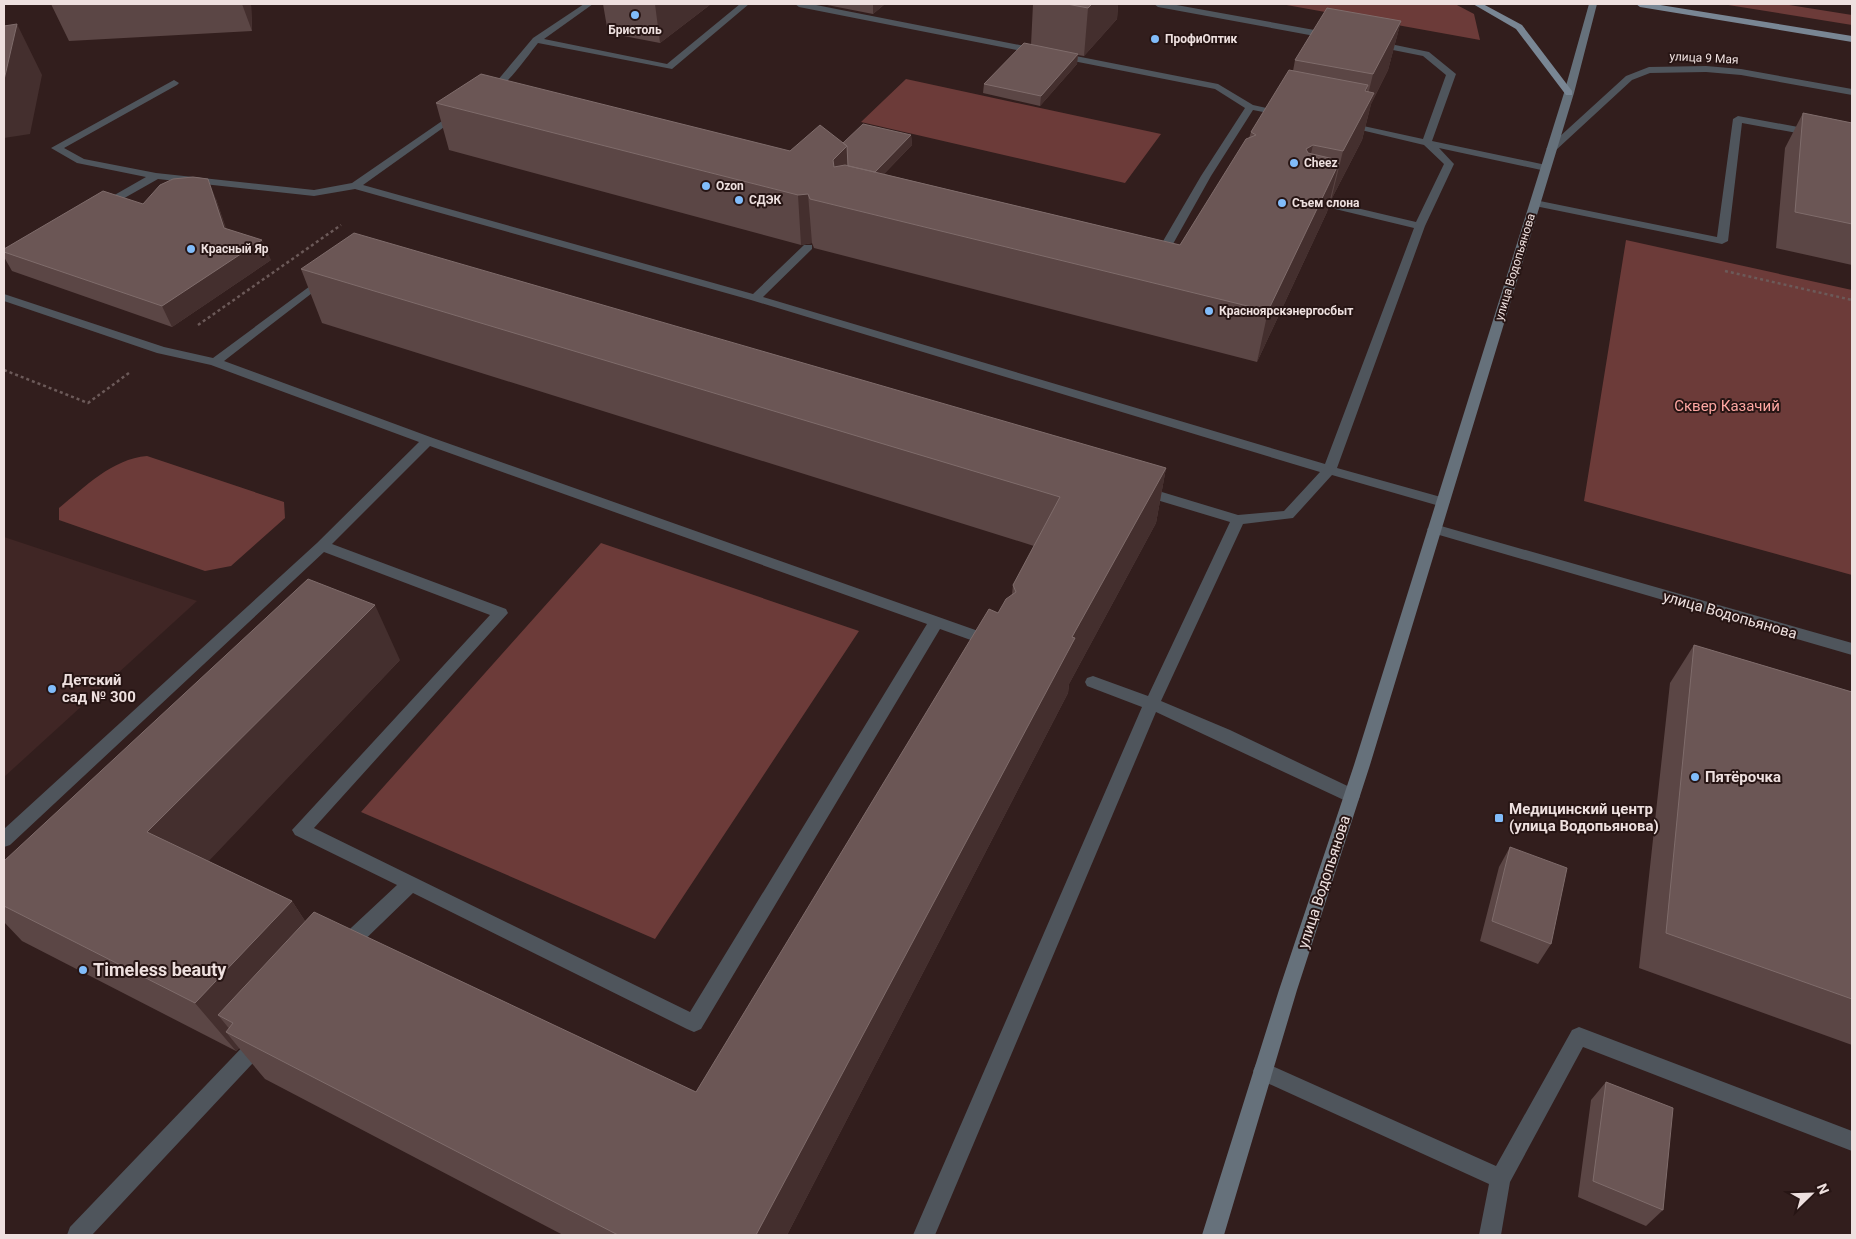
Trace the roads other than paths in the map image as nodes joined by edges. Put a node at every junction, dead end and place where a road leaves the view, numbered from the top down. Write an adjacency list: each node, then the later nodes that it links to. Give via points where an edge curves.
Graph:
1 (589, 4): 10 (street)
2 (745, 4): 10 (street, via 669,67)
3 (799, 4): 17 (street, via 1218,87)
4 (1158, 4): 8 (street)
5 (1477, 4): 14 (main road, via 1518,27)
6 (1593, 4): 14 (street, улица Водопьянова)
7 (1640, 4): 9 (main road)
8 (1340, 38)
9 (1852, 39)
10 (536, 40): 15 (street, via 505,84)
11 (1368, 43): 21 (street, via 1426,54 1451,74)
12 (174, 83): 24 (street, via 56,148 81,161)
13 (1852, 92): 22 (street, улица 9 Мая, via 1706,68 1649,70 1629,78)
14 (1569, 93): 22 (street, улица Водопьянова)
15 (484, 95)
16 (468, 106): 25 (street)
17 (1250, 107): 18 (street); 32 (street)
18 (1289, 114)
19 (1337, 123): 21 (street)
20 (1852, 140): 27 (street, via 1738,119 1722,241)
21 (1427, 142): 23 (street); 29 (street, via 1449,164)
22 (1552, 149): 23 (street, улица Водопьянова)
23 (1546, 168): 27 (street, улица Водопьянова)
24 (156, 176): 25 (street, via 314,193); 28 (street)
25 (355, 186): 34 (street)
26 (1302, 198): 29 (street)
27 (1535, 203): 39 (street, улица Водопьянова)
28 (86, 215)
29 (1420, 226): 37 (street)
30 (808, 247): 34 (street)
31 (337, 269): 35 (street)
32 (1152, 270)
33 (4, 297): 35 (street, via 161,350)
34 (755, 298): 37 (street)
35 (215, 362): 36 (street)
36 (428, 441): 42 (street); 43 (street)
37 (1329, 470): 39 (street); 40 (street, via 1288,515)
38 (1128, 486): 40 (street)
39 (1443, 502): 41 (street, улица Водопьянова)
40 (1238, 520): 47 (street)
41 (1434, 529): 45 (street, улица Водопьянова); 48 (street, улица Водопьянова)
42 (322, 546): 49 (street); 50 (street, via 501,613 300,830)
43 (936, 622): 44 (street); 50 (street, via 694,1023)
44 (1004, 646)
45 (1852, 650)
46 (1093, 682): 47 (street)
47 (1152, 703): 48 (street, via 1257,749); 57 (street)
48 (1352, 796): 53 (street, улица Водопьянова)
49 (4, 840)
50 (411, 883): 51 (street)
51 (333, 959)
52 (270, 1030): 56 (street)
53 (1263, 1071): 55 (street); 58 (street, улица Водопьянова)
54 (1852, 1141): 55 (street, via 1579,1036)
55 (1500, 1179): 59 (street)
56 (78, 1235)
57 (924, 1235)
58 (1213, 1235)
59 (1490, 1235)

